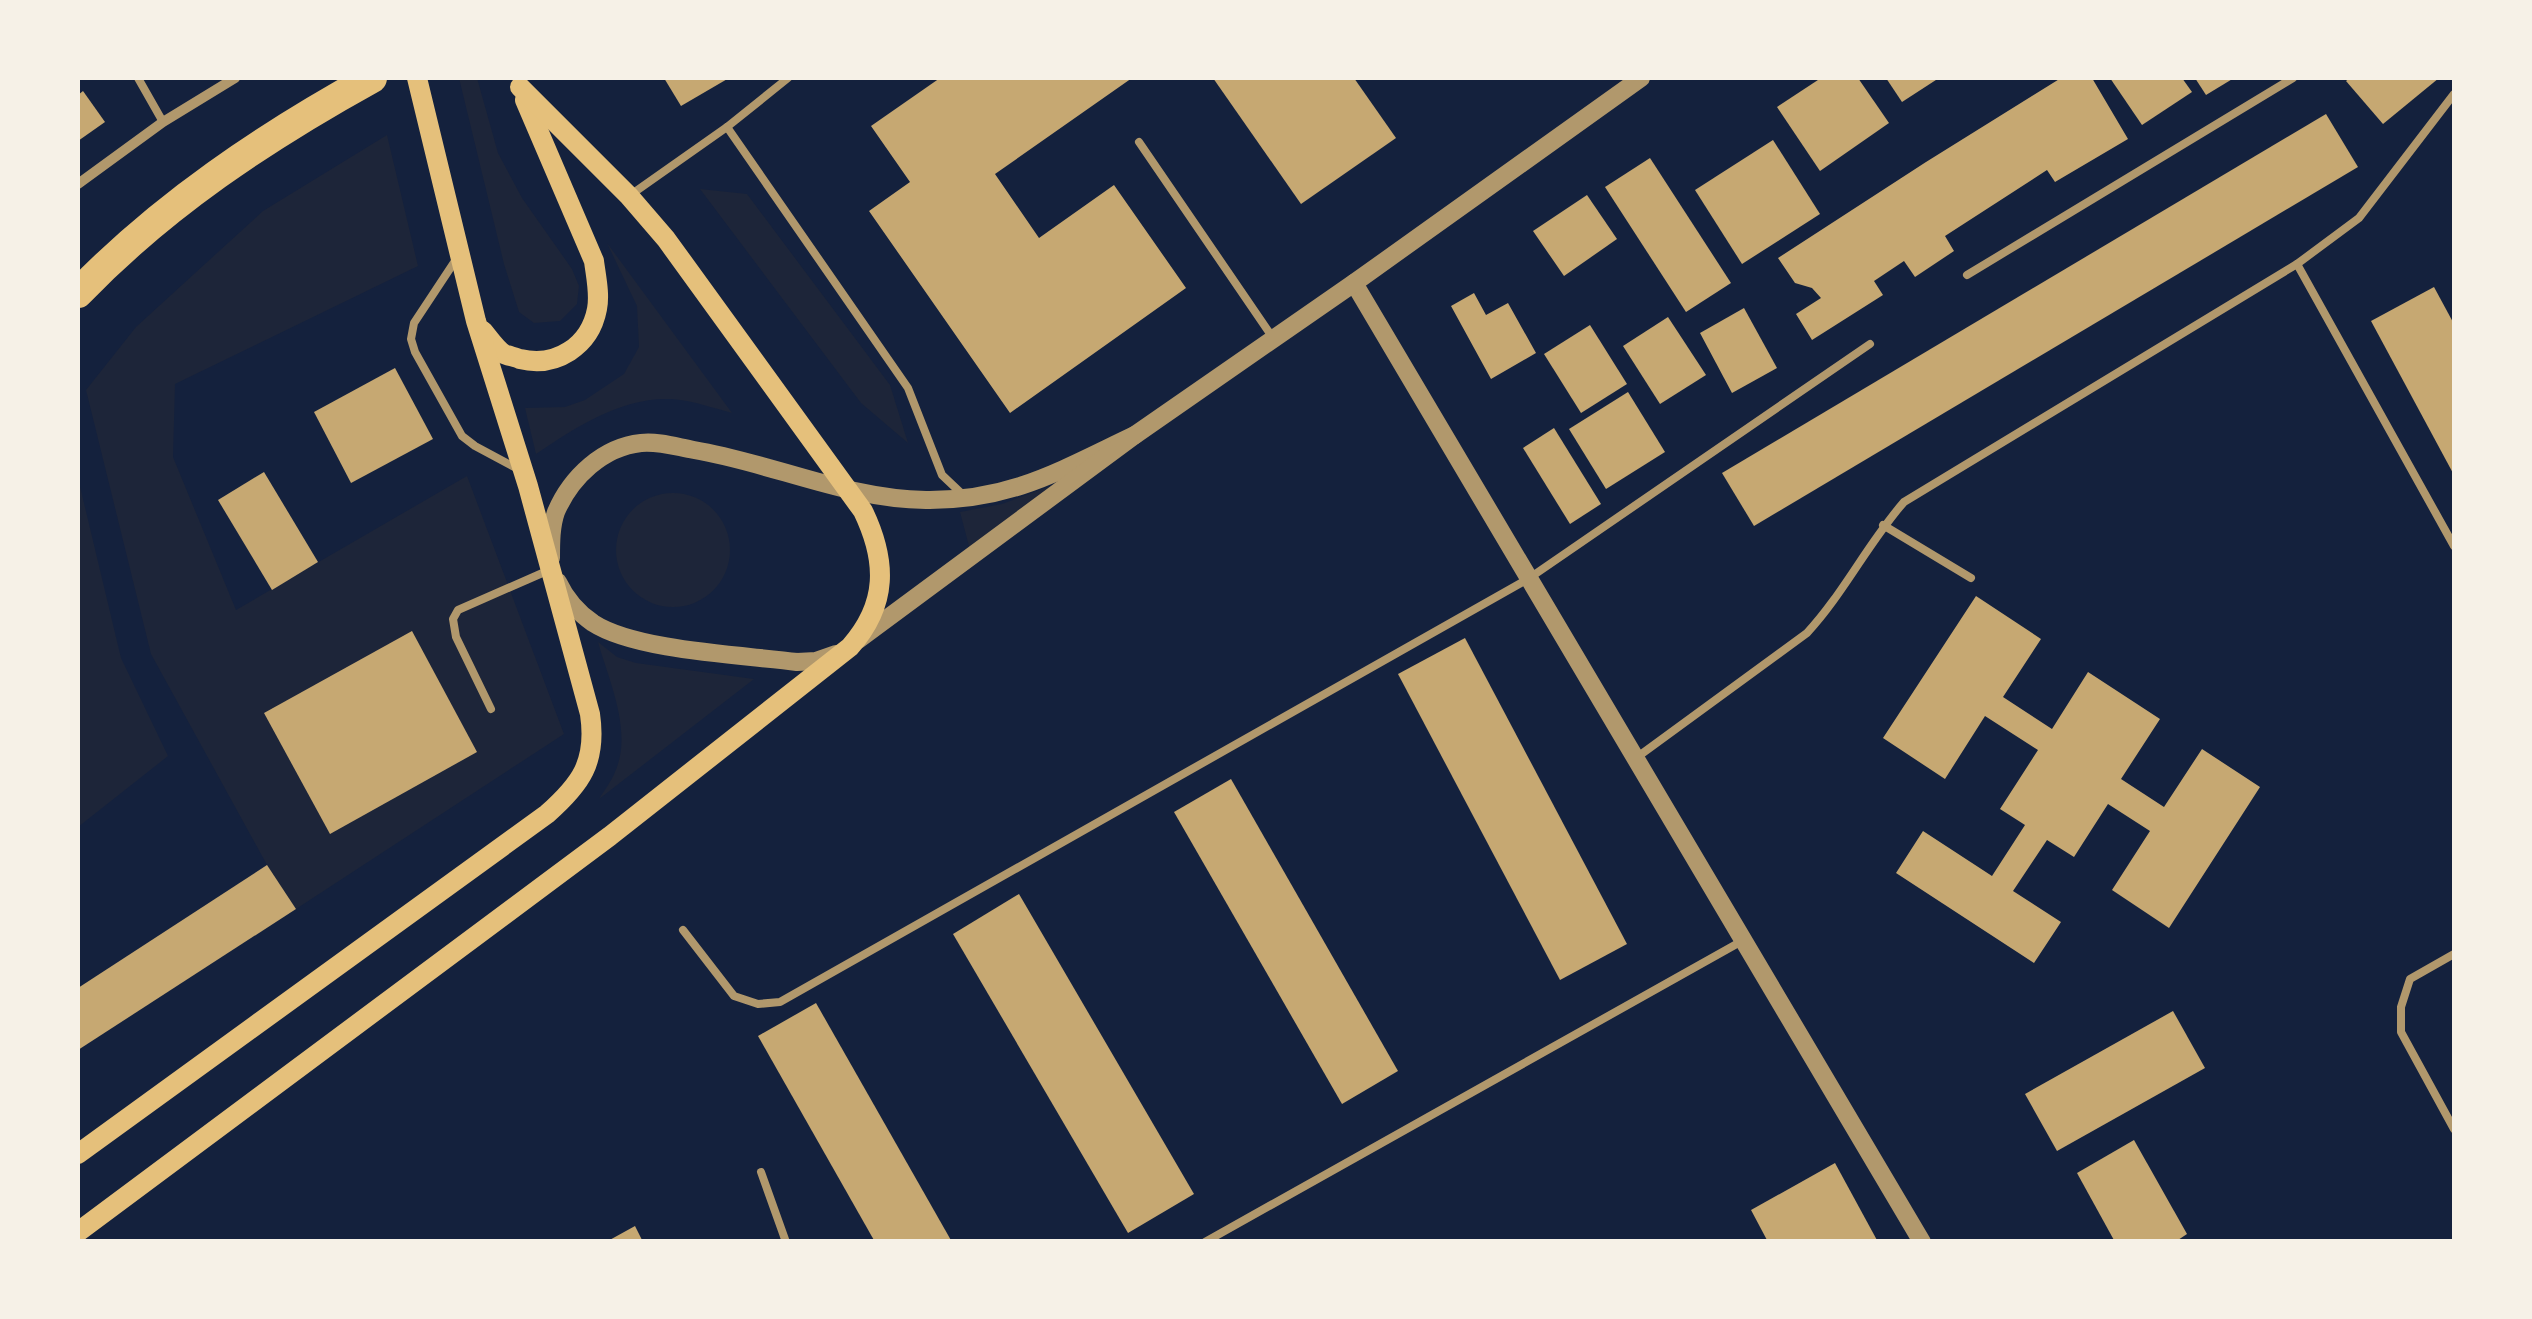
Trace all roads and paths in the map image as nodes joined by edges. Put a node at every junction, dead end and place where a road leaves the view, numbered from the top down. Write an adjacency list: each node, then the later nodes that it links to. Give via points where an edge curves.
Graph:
1 (138, 78): 10 (lane)
2 (235, 78): 10 (street)
3 (372, 78): 19 (highway, via 229,165 156,219)
4 (417, 78): 15 (main road)
5 (788, 78): 11 (lane)
6 (2293, 78): 17 (lane)
7 (1630, 81): 18 (street)
8 (518, 82): 14 (main road); 20 (main road, via 594,261 597,310 573,351 530,362 505,354)
9 (2454, 94): 16 (lane, via 2359,218)
10 (163, 122): 13 (street)
11 (726, 127): 14 (lane); 26 (lane, via 908,388 942,476)
12 (1139, 142): 21 (lane)
13 (78, 184)
14 (629, 196): 25 (main road)
15 (460, 254): 20 (main road); 24 (lane, via 414,322 415,352 462,436)
16 (2297, 264): 27 (lane, via 1904,502); 28 (lane)
17 (1967, 275)
18 (1354, 283): 21 (street); 30 (street)
19 (78, 294)
20 (476, 321): 24 (main road)
21 (1274, 338): 23 (street)
22 (1870, 344): 30 (lane)
23 (1135, 435): 26 (street, via 1033,484); 32 (street)
24 (524, 472): 29 (main road)
25 (847, 489): 26 (street, via 899,499); 29 (street, via 719,454 644,442 617,448 598,458 556,512); 32 (main road, via 873,533 881,572 875,607)
26 (969, 499)
27 (1883, 525): 31 (lane); 34 (lane, via 1807,634)
28 (2454, 546)
29 (551, 570): 32 (street, via 576,610 596,625 662,646 797,662); 33 (lane, via 458,610 453,619); 39 (main road, via 592,730 587,768 567,796)
30 (1528, 578): 34 (street); 35 (lane, via 780,1002 734,996)
31 (1971, 578)
32 (850, 647): 41 (main road, via 610,836)
33 (491, 709)
34 (1636, 758): 36 (street)
35 (683, 930)
36 (1743, 941): 43 (lane); 44 (street)
37 (2454, 954): 38 (lane, via 2410,979 2401,1032)
38 (2454, 1129)
39 (78, 1154)
40 (761, 1172): 42 (lane)
41 (78, 1232)
42 (786, 1242)
43 (1205, 1242)
44 (1922, 1242)

